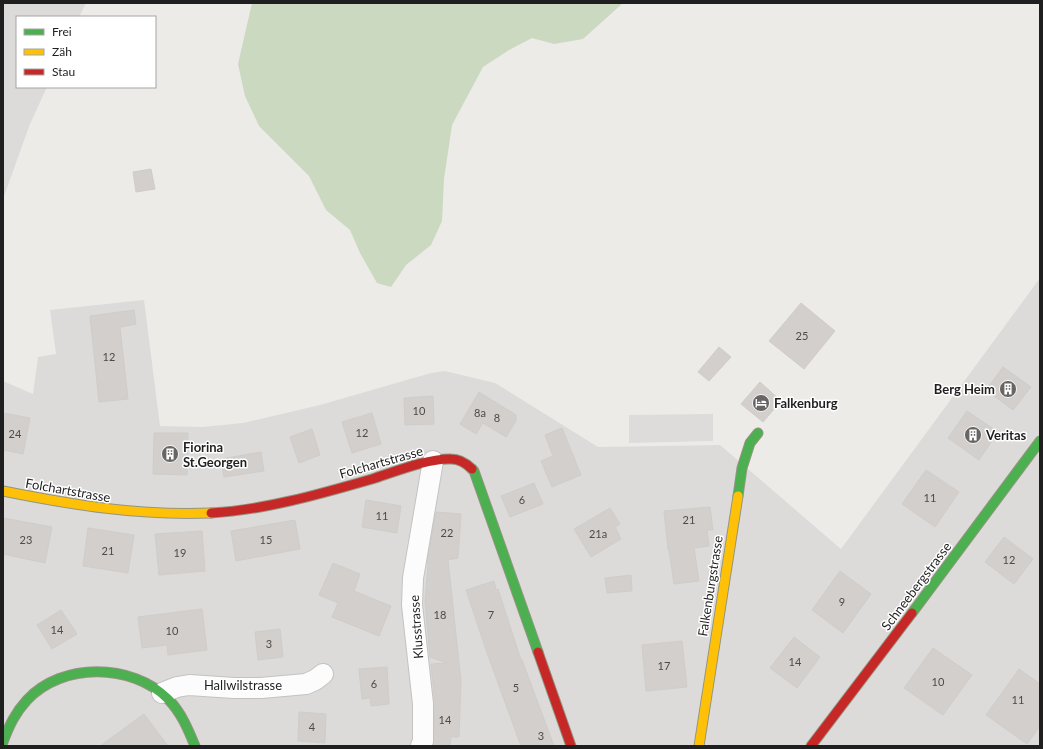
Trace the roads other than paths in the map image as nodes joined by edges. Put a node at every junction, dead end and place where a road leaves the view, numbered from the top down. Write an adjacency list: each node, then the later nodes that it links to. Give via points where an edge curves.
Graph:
1 (758, 433): 11 (street, Falkenburgstrasse, via 750,443 742,468)
2 (1040, 442): 12 (street, Schneebergstrasse)
3 (433, 461): 4 (street, Folchartstrasse, via 285,502 216,512 121,512); 9 (street, Klusstrasse, via 413,578 412,606 423,704); 10 (street, Folchartstrasse, via 461,460 474,471)
4 (3, 491)
5 (323, 674): 6 (street, Hallwilstrasse, via 306,684 261,688 188,685 177,686)
6 (162, 693): 7 (street, via 133,676 116,672 100,670 68,675 29,698 11,723); 8 (street, via 183,718)
7 (3, 742)
8 (195, 746)
9 (421, 746)
10 (571, 746)
11 (699, 746)
12 (811, 746)

